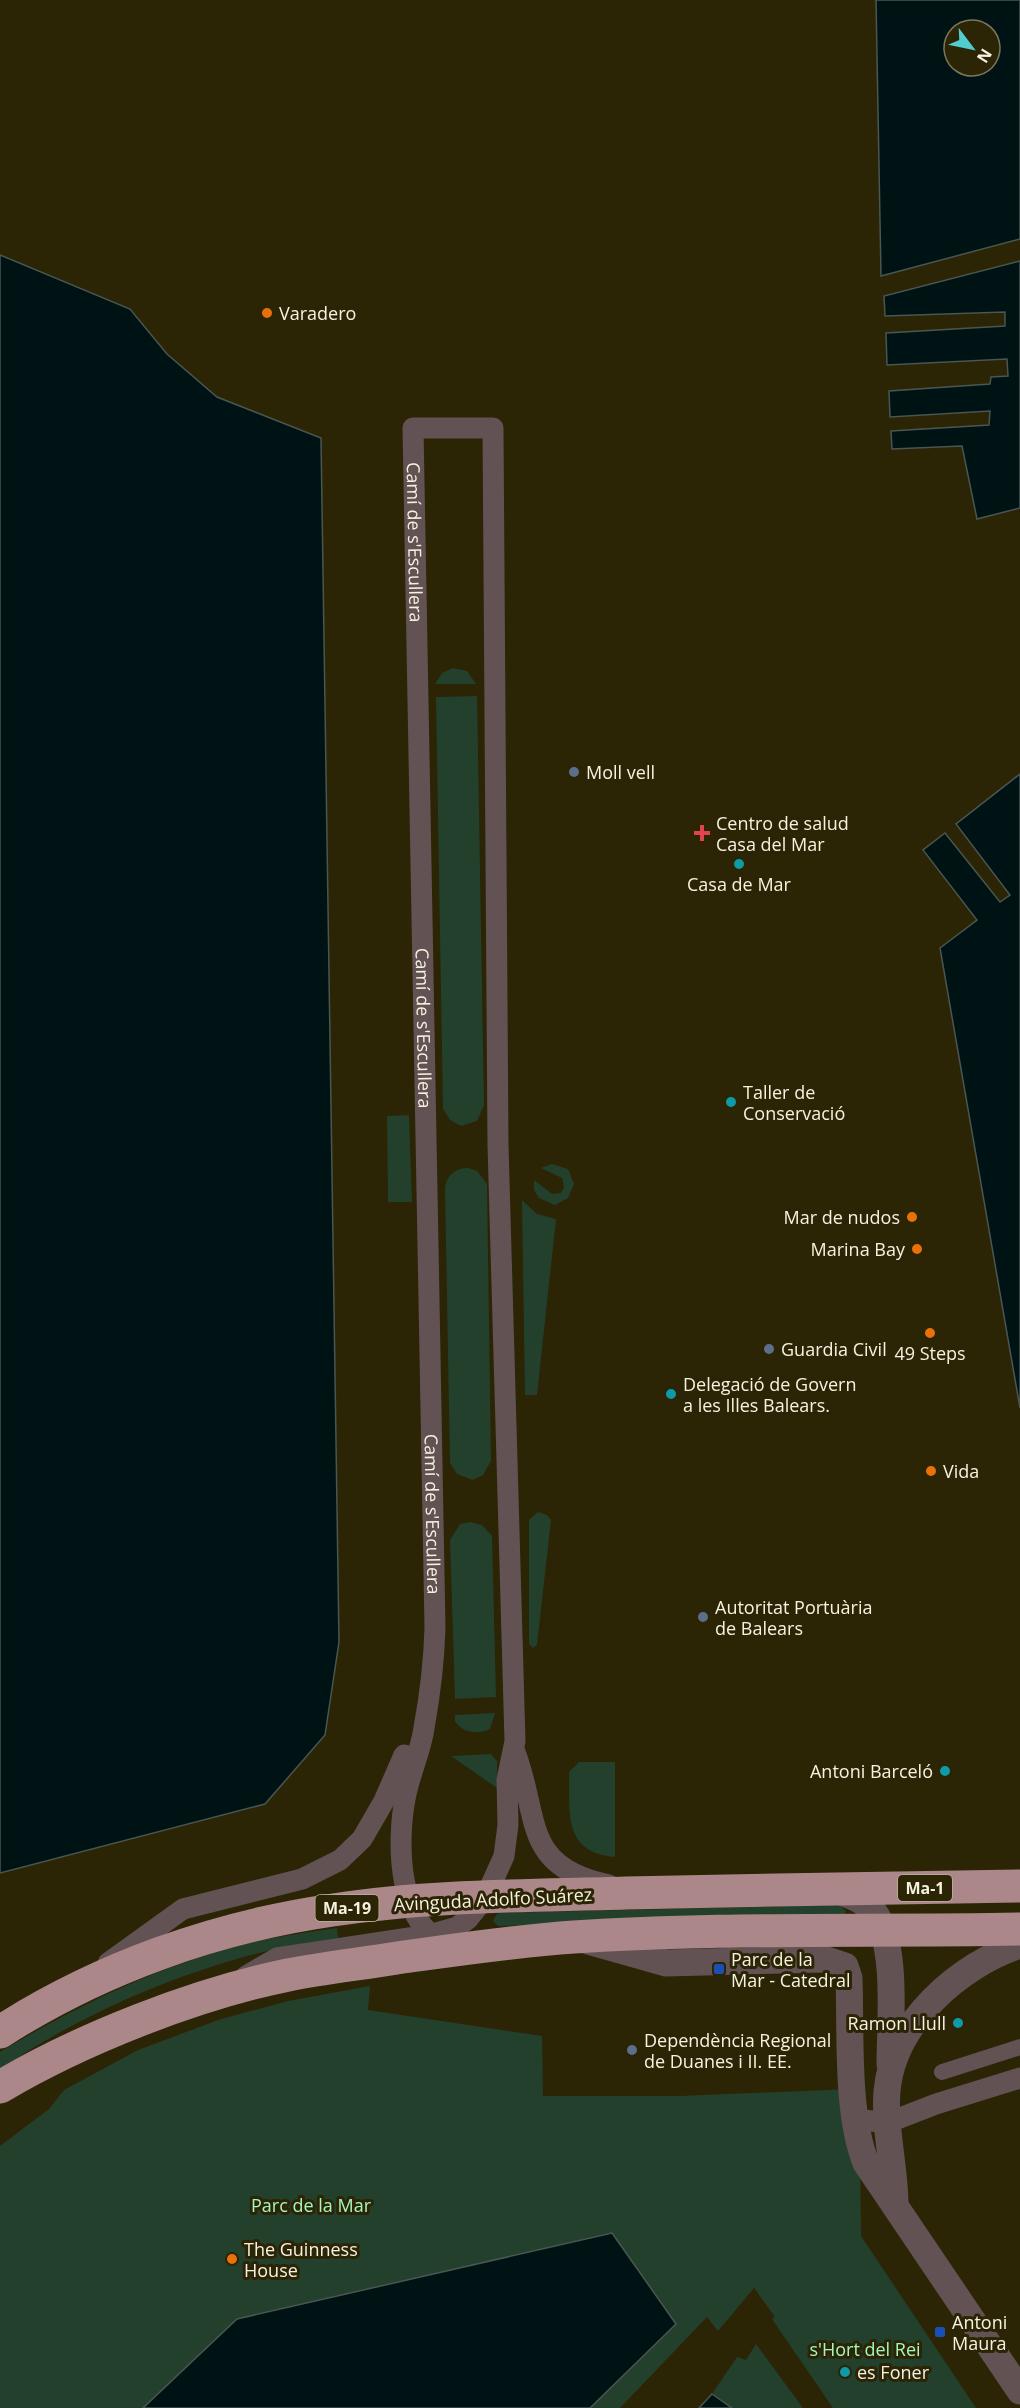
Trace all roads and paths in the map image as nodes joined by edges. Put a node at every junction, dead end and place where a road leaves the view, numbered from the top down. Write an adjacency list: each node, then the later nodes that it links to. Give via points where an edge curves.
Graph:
1 (430, 1687): 2 (street, Camí de s'Escullera, via 435,1628 413,428 493,428 498,1145); 7 (street, via 401,1832 402,1866); 15 (street, via 394,1780 362,1839 349,1854 303,1879 183,1909)
2 (514, 1752): 5 (street, via 524,1777 535,1831 551,1857 578,1876); 6 (street, via 507,1780 504,1856)
3 (1020, 1886): 4 (highway, Ma-1)
4 (830, 1888): 5 (highway, Avinguda Adolfo Suárez / Ma-19); 9 (street, via 848,1894 873,1911)
5 (645, 1893): 6 (highway, Avinguda Adolfo Suárez / Ma-19)
6 (485, 1898): 7 (highway, Avinguda Adolfo Suárez / Ma-19); 10 (street, via 457,1927)
7 (410, 1902): 10 (street, via 420,1926); 15 (highway, Avinguda Adolfo Suárez / Ma-19, via 304,1914 220,1934 142,1960)
8 (1020, 1929): 9 (highway)
9 (882, 1930): 11 (highway); 19 (street, via 888,1955)
10 (429, 1935): 13 (street, via 448,1945); 14 (street, via 277,1958)
11 (576, 1937): 13 (highway); 22 (street, via 666,1963 824,1959 840,1963 849,1978)
12 (1020, 1945): 19 (street, via 985,1960 933,2000 902,2043)
13 (469, 1948): 14 (highway, via 287,1975)
14 (217, 1993): 21 (highway, via 62,2053)
15 (63, 1996): 16 (highway, Avinguda Adolfo Suárez / Ma-19)
16 (0, 2032)
17 (1020, 2047): 18 (street)
18 (942, 2072)
19 (891, 2074): 23 (street)
20 (1020, 2078): 23 (street)
21 (0, 2087)
22 (856, 2119): 23 (street); 24 (street, via 866,2163)
23 (887, 2123): 24 (street)
24 (895, 2205): 25 (street)
25 (1020, 2391)

